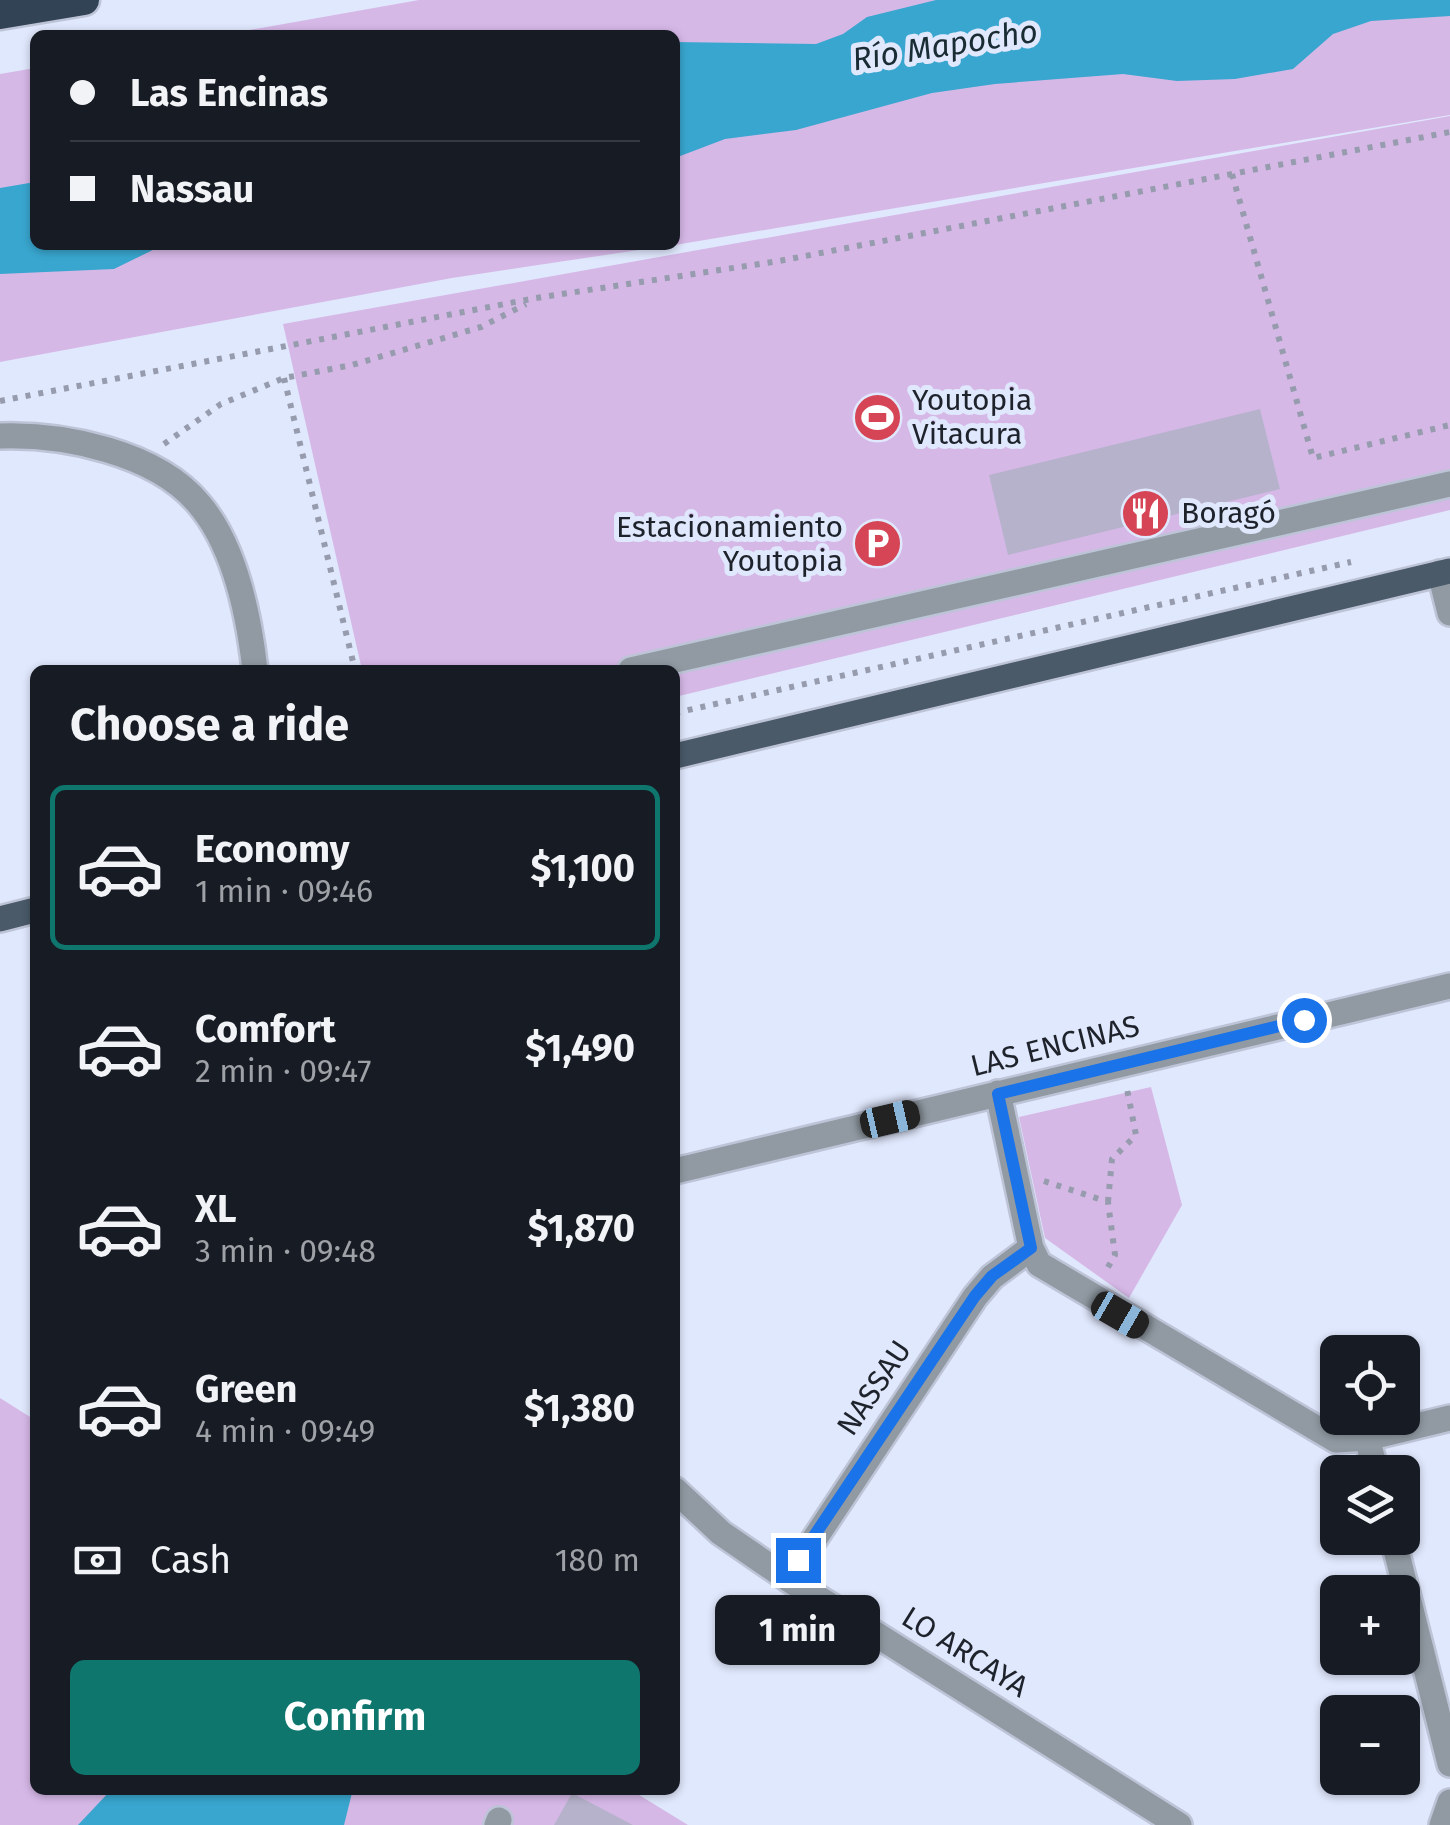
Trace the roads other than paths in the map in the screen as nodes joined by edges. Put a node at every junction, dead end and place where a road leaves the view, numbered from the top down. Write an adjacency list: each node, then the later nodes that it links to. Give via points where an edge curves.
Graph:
1 (84, 0): 2 (highway)
2 (0, 14)
3 (0, 436): 7 (street, via 84,446 138,462 198,502 221,538)
4 (1450, 484): 8 (street)
5 (1445, 572): 6 (street); 9 (main road)
6 (1450, 613)
7 (254, 665)
8 (653, 665)
9 (680, 755)
10 (30, 911): 11 (main road)
11 (0, 919)
12 (1450, 986): 13 (street, LAS ENCINAS)
13 (998, 1094): 14 (street, LAS ENCINAS); 15 (street)
14 (680, 1170)
15 (1031, 1248): 17 (street, via 1040,1264 1089,1297 1336,1440); 21 (street, NASSAU, via 975,1296)
16 (1450, 1418): 17 (street)
17 (1368, 1438): 18 (street)
18 (1372, 1455)
19 (680, 1495): 21 (street, LO ARCAYA, via 721,1534)
20 (1397, 1555): 22 (street)
21 (788, 1579): 24 (street, LO ARCAYA)
22 (1450, 1764)
23 (1450, 1802): 25 (street)
24 (1179, 1825)
25 (1442, 1825)

